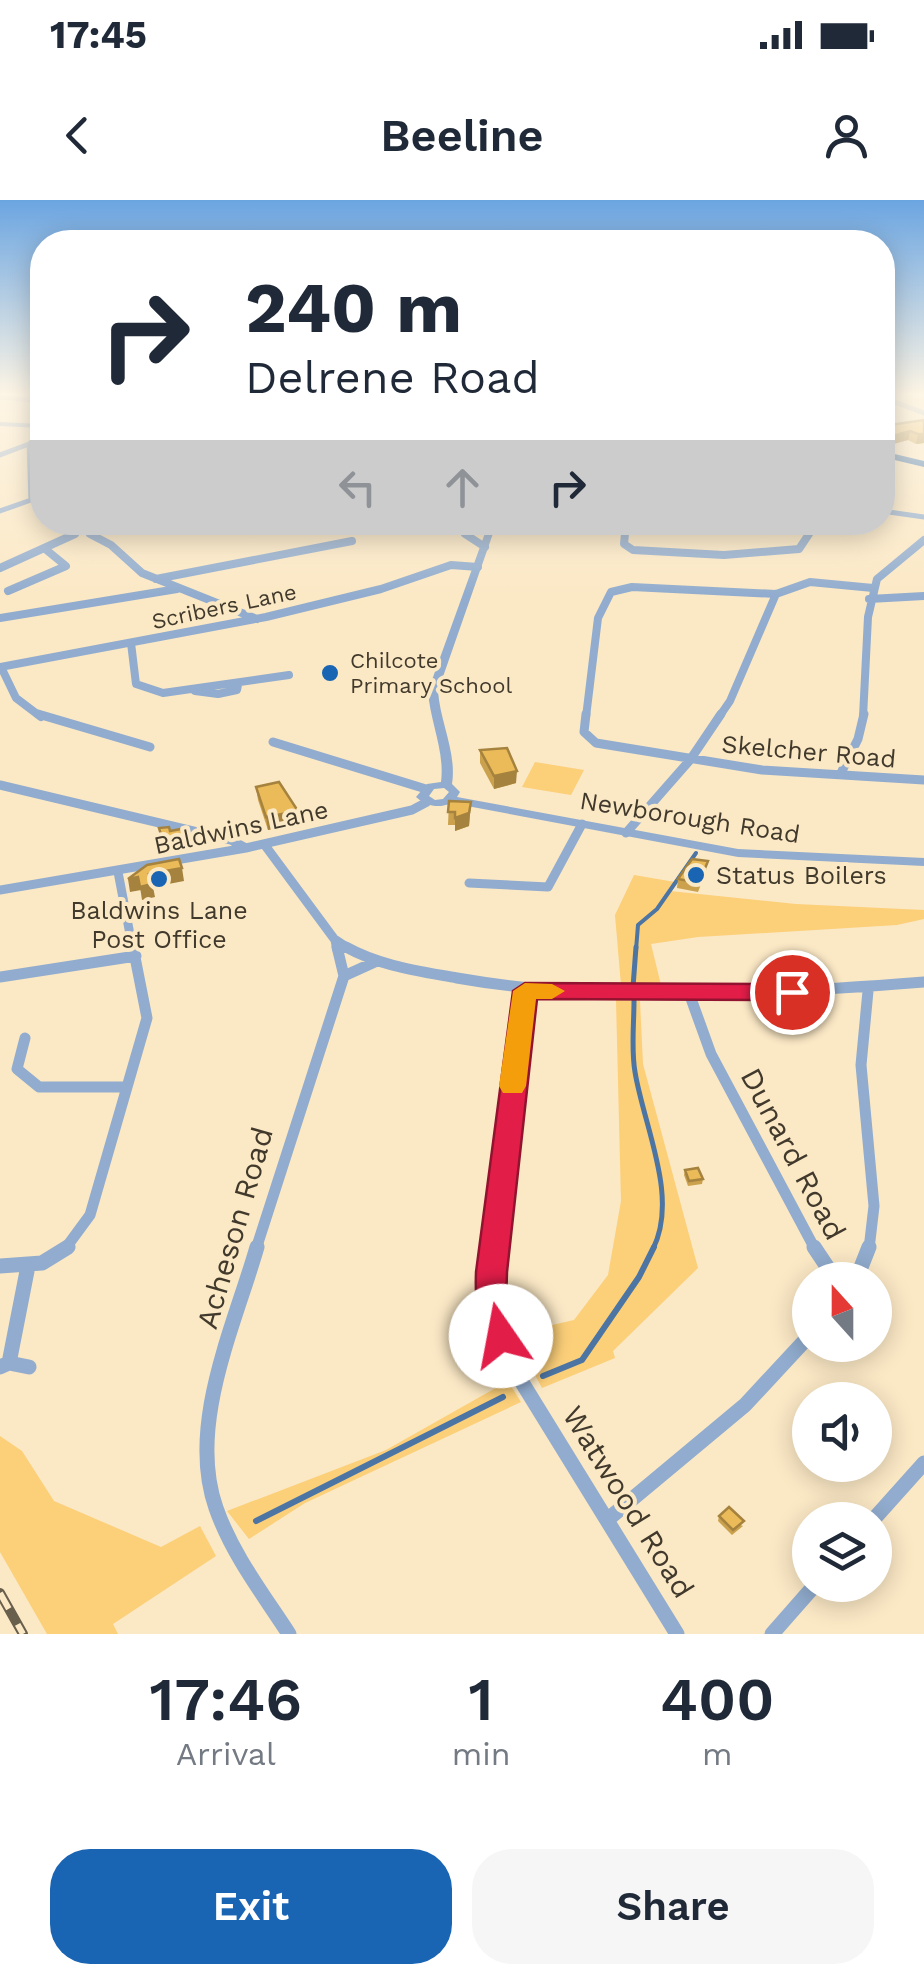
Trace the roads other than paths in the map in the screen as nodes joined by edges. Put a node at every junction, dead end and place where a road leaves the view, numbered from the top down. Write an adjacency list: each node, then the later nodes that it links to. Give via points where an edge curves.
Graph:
1 (30, 470): 2 (street)
2 (28, 479): 3 (street)
3 (30, 490)
4 (30, 501): 5 (street)
5 (0, 510)
6 (895, 513): 7 (street)
7 (924, 517)
8 (73, 535): 17 (street)
9 (93, 535): 22 (street)
10 (479, 535): 14 (street)
11 (490, 535): 18 (street)
12 (625, 535): 13 (street, via 629,548 724,555 799,550)
13 (809, 535)
14 (468, 536): 18 (street)
15 (924, 540): 23 (street)
16 (352, 541): 22 (street)
17 (44, 548): 21 (street); 25 (street, via 66,566)
18 (484, 550): 19 (street, Scribers Lane); 20 (street)
19 (452, 564): 20 (street, Scribers Lane); 30 (street, Scribers Lane)
20 (478, 567): 40 (street, via 432,691)
21 (0, 568)
22 (155, 579): 24 (street)
23 (873, 588): 26 (street, via 808,582); 28 (street)
24 (178, 589): 29 (street); 30 (street)
25 (8, 591)
26 (776, 594): 36 (street, via 730,701); 36 (street, Skelcher Road, via 632,586 611,592 604,603 585,736)
27 (924, 596): 28 (street)
28 (869, 599): 37 (street, via 861,730)
29 (0, 618)
30 (258, 619): 31 (street, Scribers Lane)
31 (131, 643): 32 (street, Scribers Lane); 33 (street, via 138,686 163,693 218,694)
32 (1, 667): 35 (street, via 16,698 44,719)
33 (290, 675)
34 (273, 742): 41 (street)
35 (150, 747)
36 (690, 760): 37 (street, Skelcher Road); 44 (street)
37 (840, 775): 38 (street, Skelcher Road)
38 (924, 780)
39 (0, 785): 46 (street)
40 (446, 785): 41 (street); 42 (street, via 456,792)
41 (426, 795): 42 (street, Newborough Road); 45 (street, Baldwins Lane, via 412,810)
42 (450, 799): 43 (street, Newborough Road)
43 (582, 824): 44 (street, Newborough Road); 49 (street, via 548,886)
44 (626, 833): 47 (street, Newborough Road, via 752,854)
45 (264, 844): 46 (street, Baldwins Lane); 51 (street)
46 (246, 848): 48 (street, Baldwins Lane)
47 (924, 862)
48 (118, 872): 50 (street, Baldwins Lane); 52 (street)
49 (469, 883)
50 (0, 890)
51 (335, 940): 53 (street); 54 (street)
52 (136, 956): 55 (street); 61 (street, via 146,1018)
53 (376, 961): 54 (street); 58 (street)
54 (344, 976): 73 (street, Acheson Road, via 278,1174 202,1454 222,1528)
55 (0, 978)
56 (924, 982): 57 (street)
57 (865, 987): 59 (street); 63 (street, via 860,1076 875,1222)
58 (525, 991): 59 (street); 71 (street, Watwood Road, via 491,1304 523,1384)
59 (689, 992): 62 (street, Dunard Road, via 718,1068)
60 (25, 1038): 61 (street, via 17,1069 39,1087)
61 (127, 1086): 65 (street, via 83,1231 60,1254)
62 (822, 1262)
63 (864, 1262)
64 (0, 1266): 65 (street)
65 (28, 1266): 67 (street)
66 (792, 1354): 71 (street, via 745,1405)
67 (5, 1365): 68 (street)
68 (29, 1367)
69 (924, 1462): 70 (street)
70 (889, 1502)
71 (606, 1520): 74 (street, Watwood Road)
72 (801, 1602): 75 (street)
73 (290, 1634)
74 (677, 1634)
75 (772, 1634)

